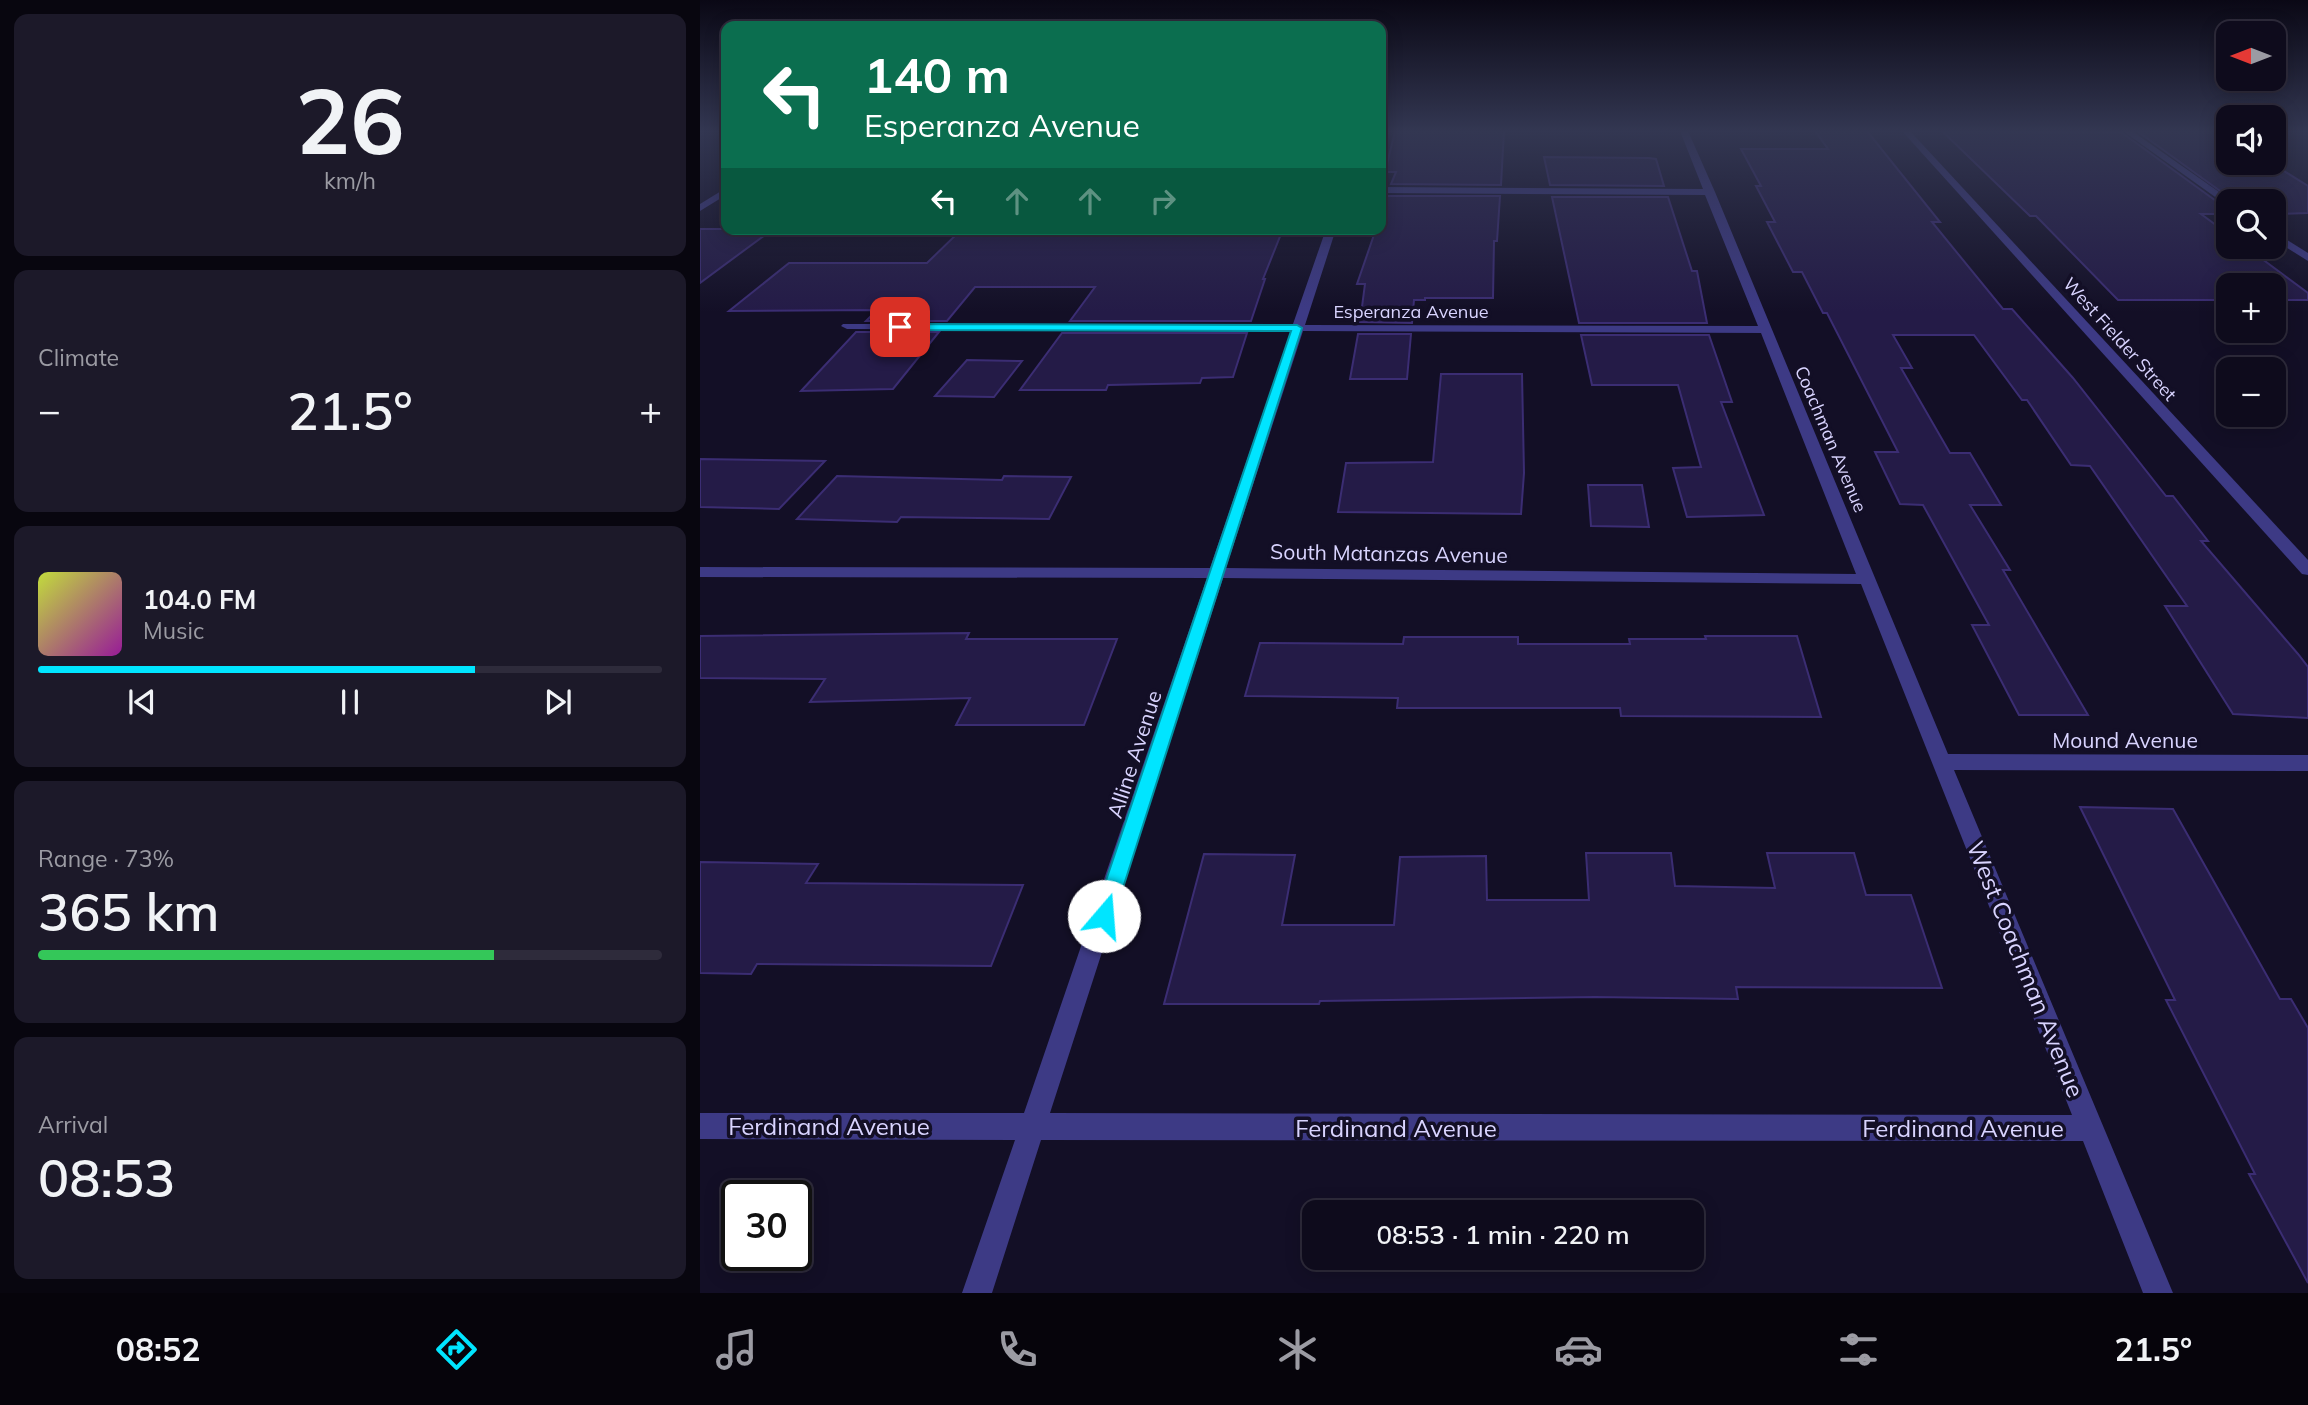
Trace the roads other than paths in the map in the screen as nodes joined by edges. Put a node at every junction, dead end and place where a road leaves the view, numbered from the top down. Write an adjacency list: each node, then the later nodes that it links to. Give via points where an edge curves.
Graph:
1 (1601, 191): 3 (street)
2 (1961, 191): 12 (street, West Fielder Street)
3 (1710, 192): 11 (street, Coachman Avenue)
4 (721, 194): 5 (street)
5 (700, 208)
6 (1329, 235): 10 (street, Alline Avenue)
7 (2286, 243): 8 (street)
8 (2308, 258)
9 (846, 326): 10 (street, Esperanza Avenue)
10 (1297, 328): 11 (street, Esperanza Avenue); 14 (street, Alline Avenue)
11 (1764, 330): 15 (street, Coachman Avenue)
12 (2308, 570)
13 (700, 572): 14 (street, South Matanzas Avenue)
14 (1219, 573): 15 (street, South Matanzas Avenue); 19 (street, Alline Avenue)
15 (1868, 579): 16 (street, Coachman Avenue)
16 (1941, 762): 17 (street, Mound Avenue); 20 (street, West Coachman Avenue)
17 (2308, 763)
18 (700, 1126): 19 (street, Ferdinand Avenue)
19 (1034, 1127): 20 (street, Ferdinand Avenue); 21 (street, Alline Avenue)
20 (2092, 1128): 22 (street, West Coachman Avenue)
21 (977, 1293)
22 (2158, 1293)

